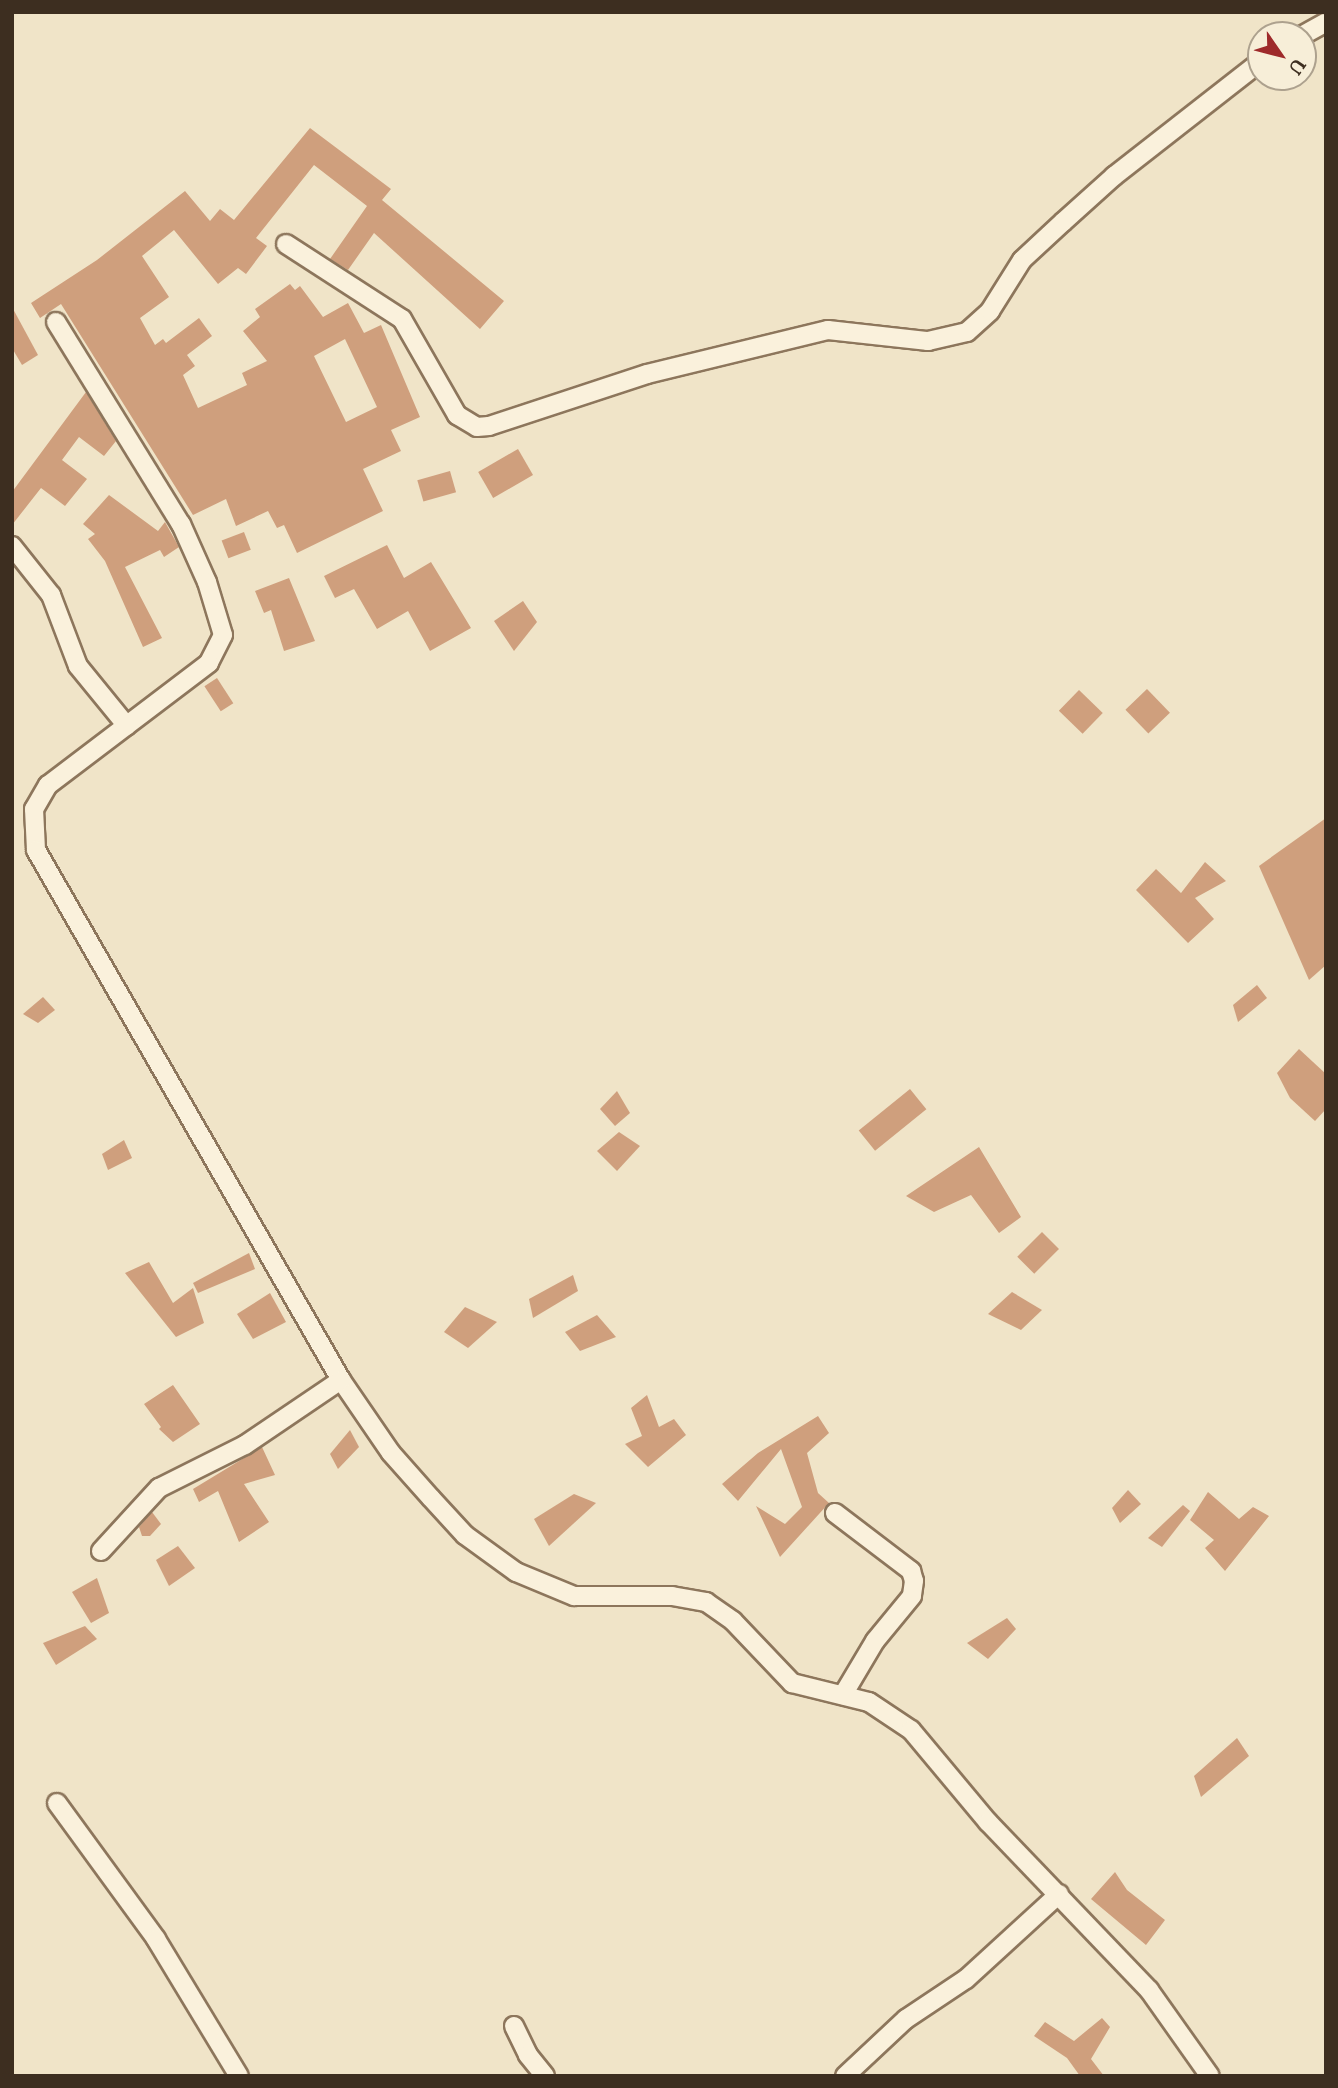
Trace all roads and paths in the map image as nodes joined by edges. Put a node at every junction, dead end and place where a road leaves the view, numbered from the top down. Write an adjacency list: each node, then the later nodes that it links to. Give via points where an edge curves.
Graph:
1 (1247, 72): 2 (street, via 1063,222 1023,260 990,311 967,332 928,341 820,331 647,374 489,426 477,427 457,415 402,319)
2 (286, 244)
3 (56, 322): 5 (street, via 181,524 223,622 220,647 208,663)
4 (12, 546): 5 (street, via 51,595 78,666)
5 (127, 726): 6 (street, via 43,792 32,823 36,850)
6 (341, 1380): 8 (street, via 245,1445 159,1488); 9 (street, via 391,1453 439,1508 465,1535 516,1572 574,1596 672,1596 706,1602 733,1621 786,1678)
7 (835, 1513): 9 (street, via 911,1571 914,1581 912,1596 875,1641)
8 (101, 1551)
9 (843, 1695): 11 (street, via 881,1708 911,1730 988,1822)
10 (57, 1803): 13 (street, via 156,1940)
11 (1059, 1894): 15 (street, via 966,1979 906,2019); 16 (street, via 1149,1990)
12 (514, 2026): 14 (street)
13 (239, 2076)
14 (545, 2076)
15 (845, 2076)
16 (1210, 2076)

